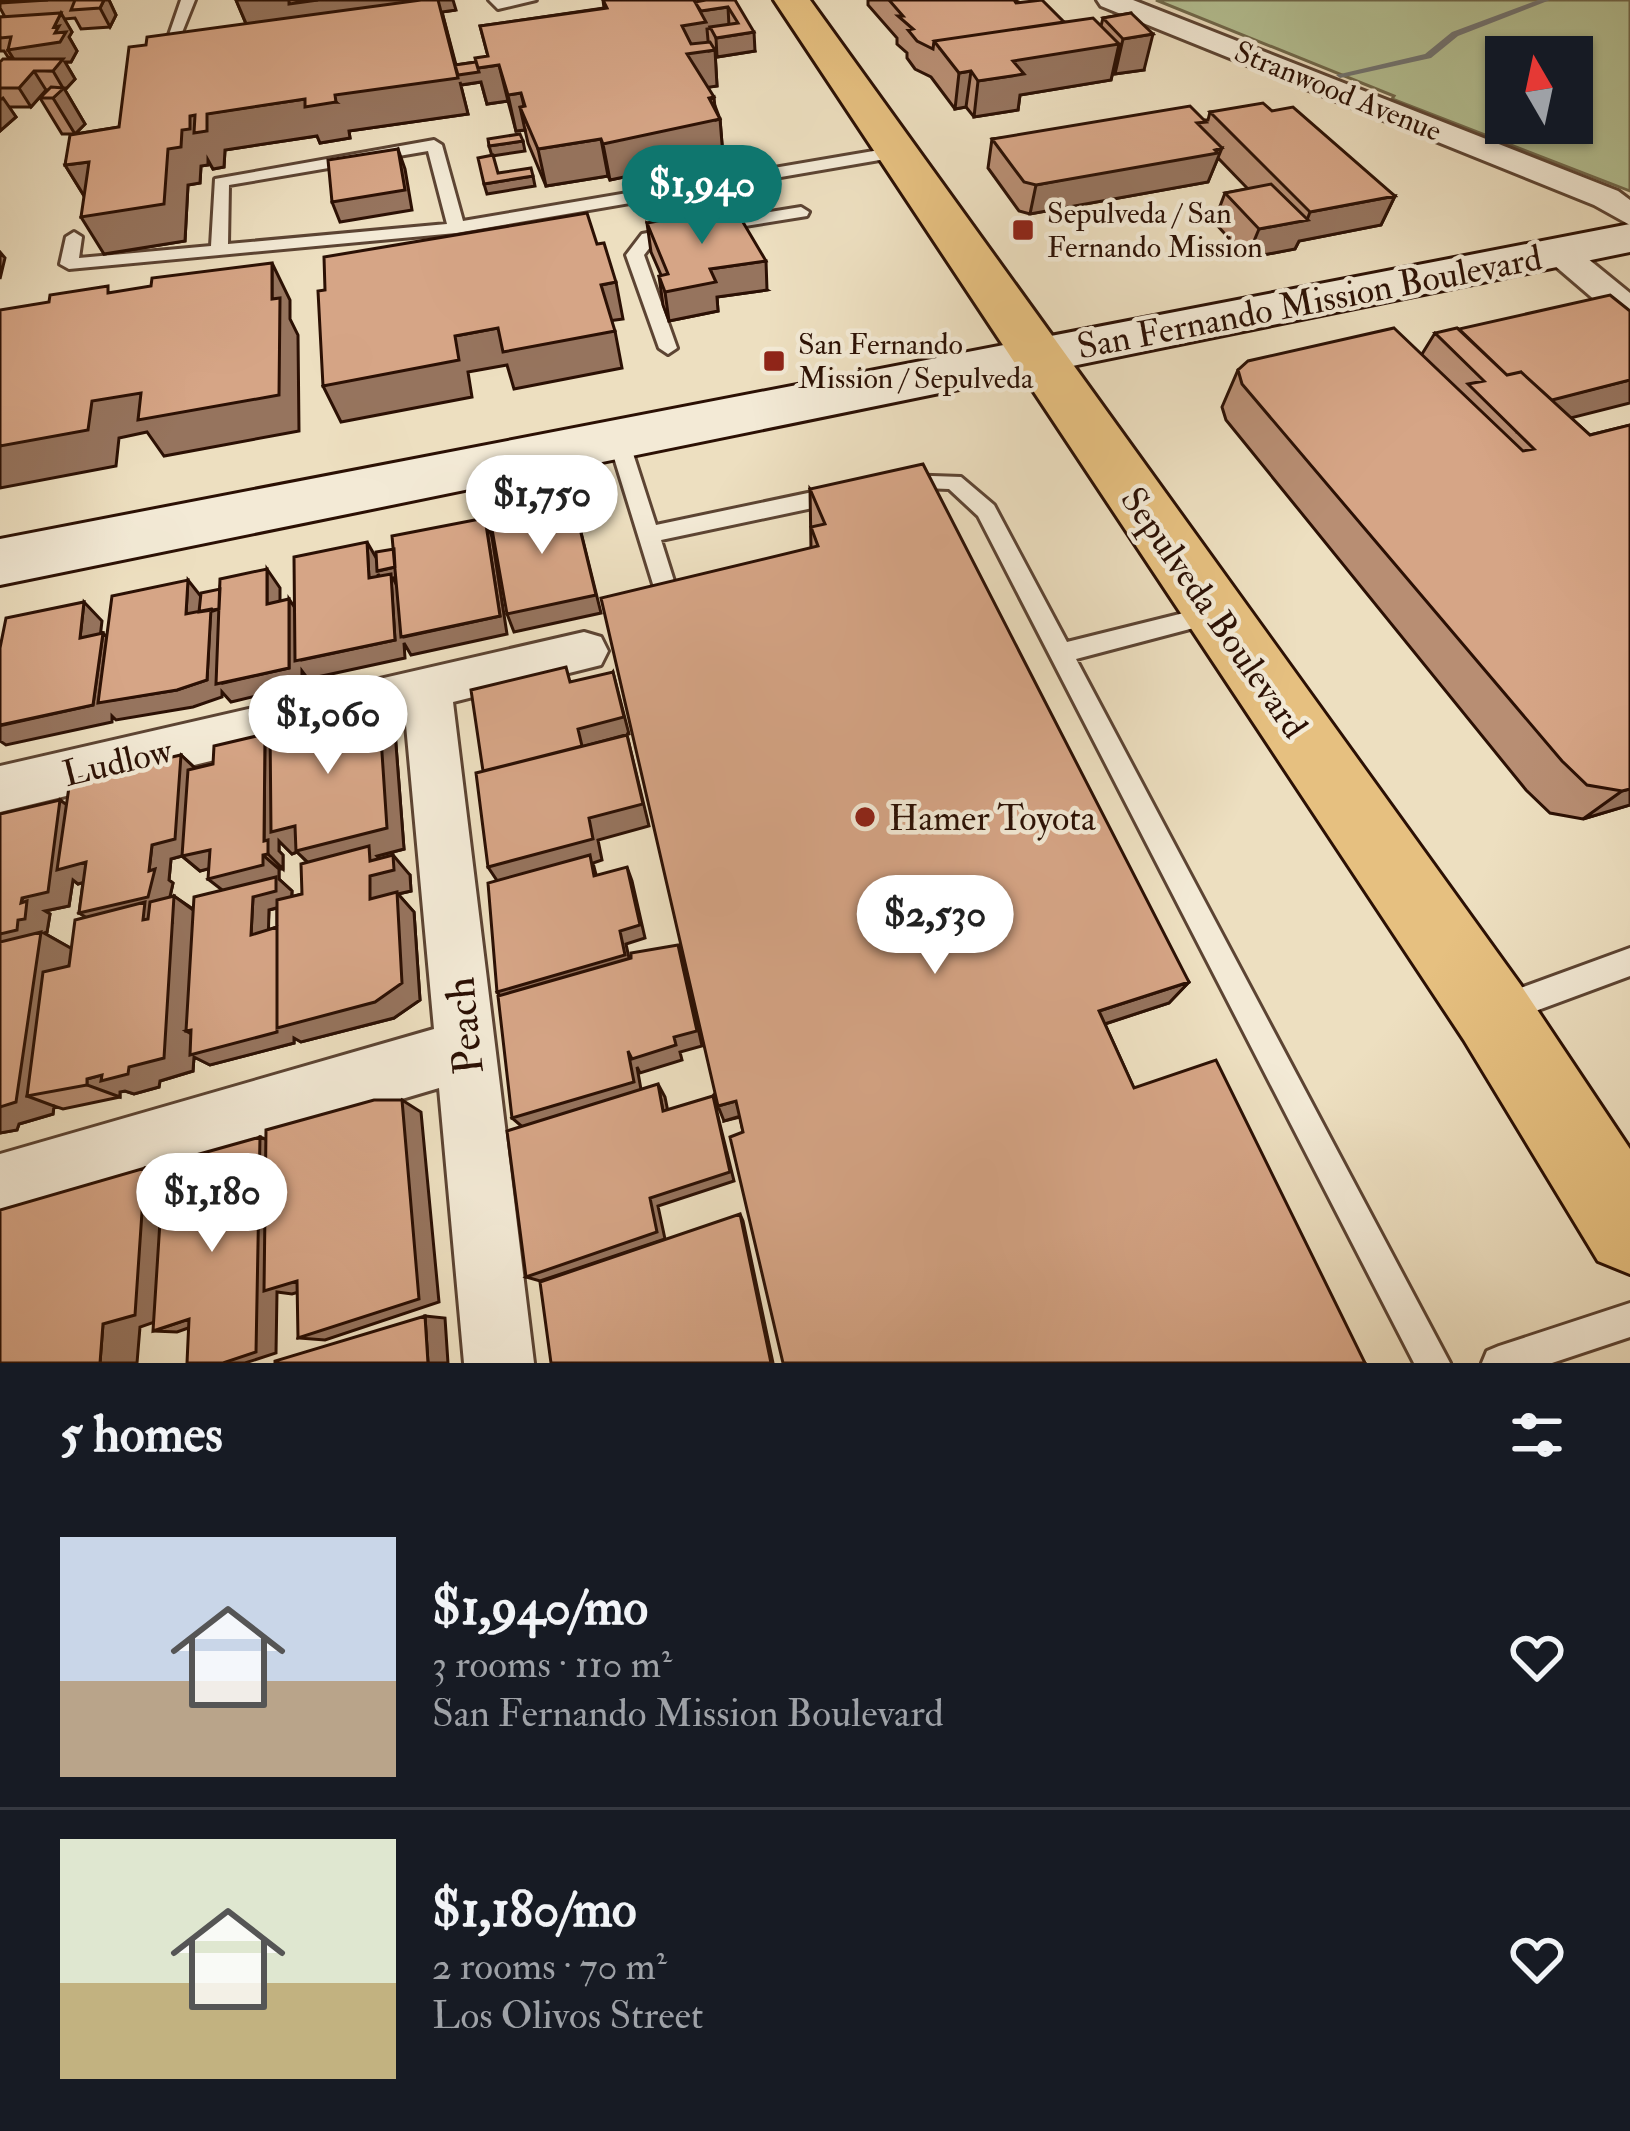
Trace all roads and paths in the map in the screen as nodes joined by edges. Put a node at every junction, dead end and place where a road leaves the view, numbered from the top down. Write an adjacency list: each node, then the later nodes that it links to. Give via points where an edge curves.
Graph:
1 (188, 0): 6 (lane)
2 (496, 0): 3 (lane)
3 (529, 0)
4 (792, 0): 7 (main road, Sepulveda Boulevard)
5 (1110, 0): 9 (street, Stranwood Avenue, via 1606,198)
6 (166, 55)
7 (897, 152): 10 (lane); 17 (main road, Sepulveda Boulevard)
8 (801, 212): 16 (lane, via 648,238 637,247)
9 (1630, 215)
10 (456, 228): 13 (lane); 13 (lane, via 434,145 221,182)
11 (74, 237): 13 (lane, via 69,264)
12 (1630, 238): 14 (main road, San Fernando Mission Boulevard)
13 (219, 250)
14 (1559, 252): 15 (street); 17 (main road, San Fernando Mission Boulevard)
15 (1630, 310)
16 (668, 348)
17 (1036, 354): 18 (main road, San Fernando Mission Boulevard); 22 (main road, Sepulveda Boulevard)
18 (618, 438): 19 (lane); 20 (main road, San Fernando Mission Boulevard)
19 (649, 535): 21 (lane); 24 (lane, via 920,479 954,482 986,511)
20 (0, 562)
21 (668, 597)
22 (1217, 614): 24 (lane); 28 (main road, Sepulveda Boulevard)
23 (584, 651): 25 (street, Ludlow)
24 (1061, 653): 34 (lane)
25 (428, 688): 26 (street, Ludlow); 29 (street, Peach)
26 (0, 789)
27 (1630, 962): 28 (lane)
28 (1492, 1012): 31 (main road, Sepulveda Boulevard)
29 (465, 1050): 30 (street); 33 (street, Peach)
30 (0, 1186)
31 (1630, 1229)
32 (1630, 1320): 35 (lane)
33 (499, 1363)
34 (1433, 1363)
35 (1499, 1363)

